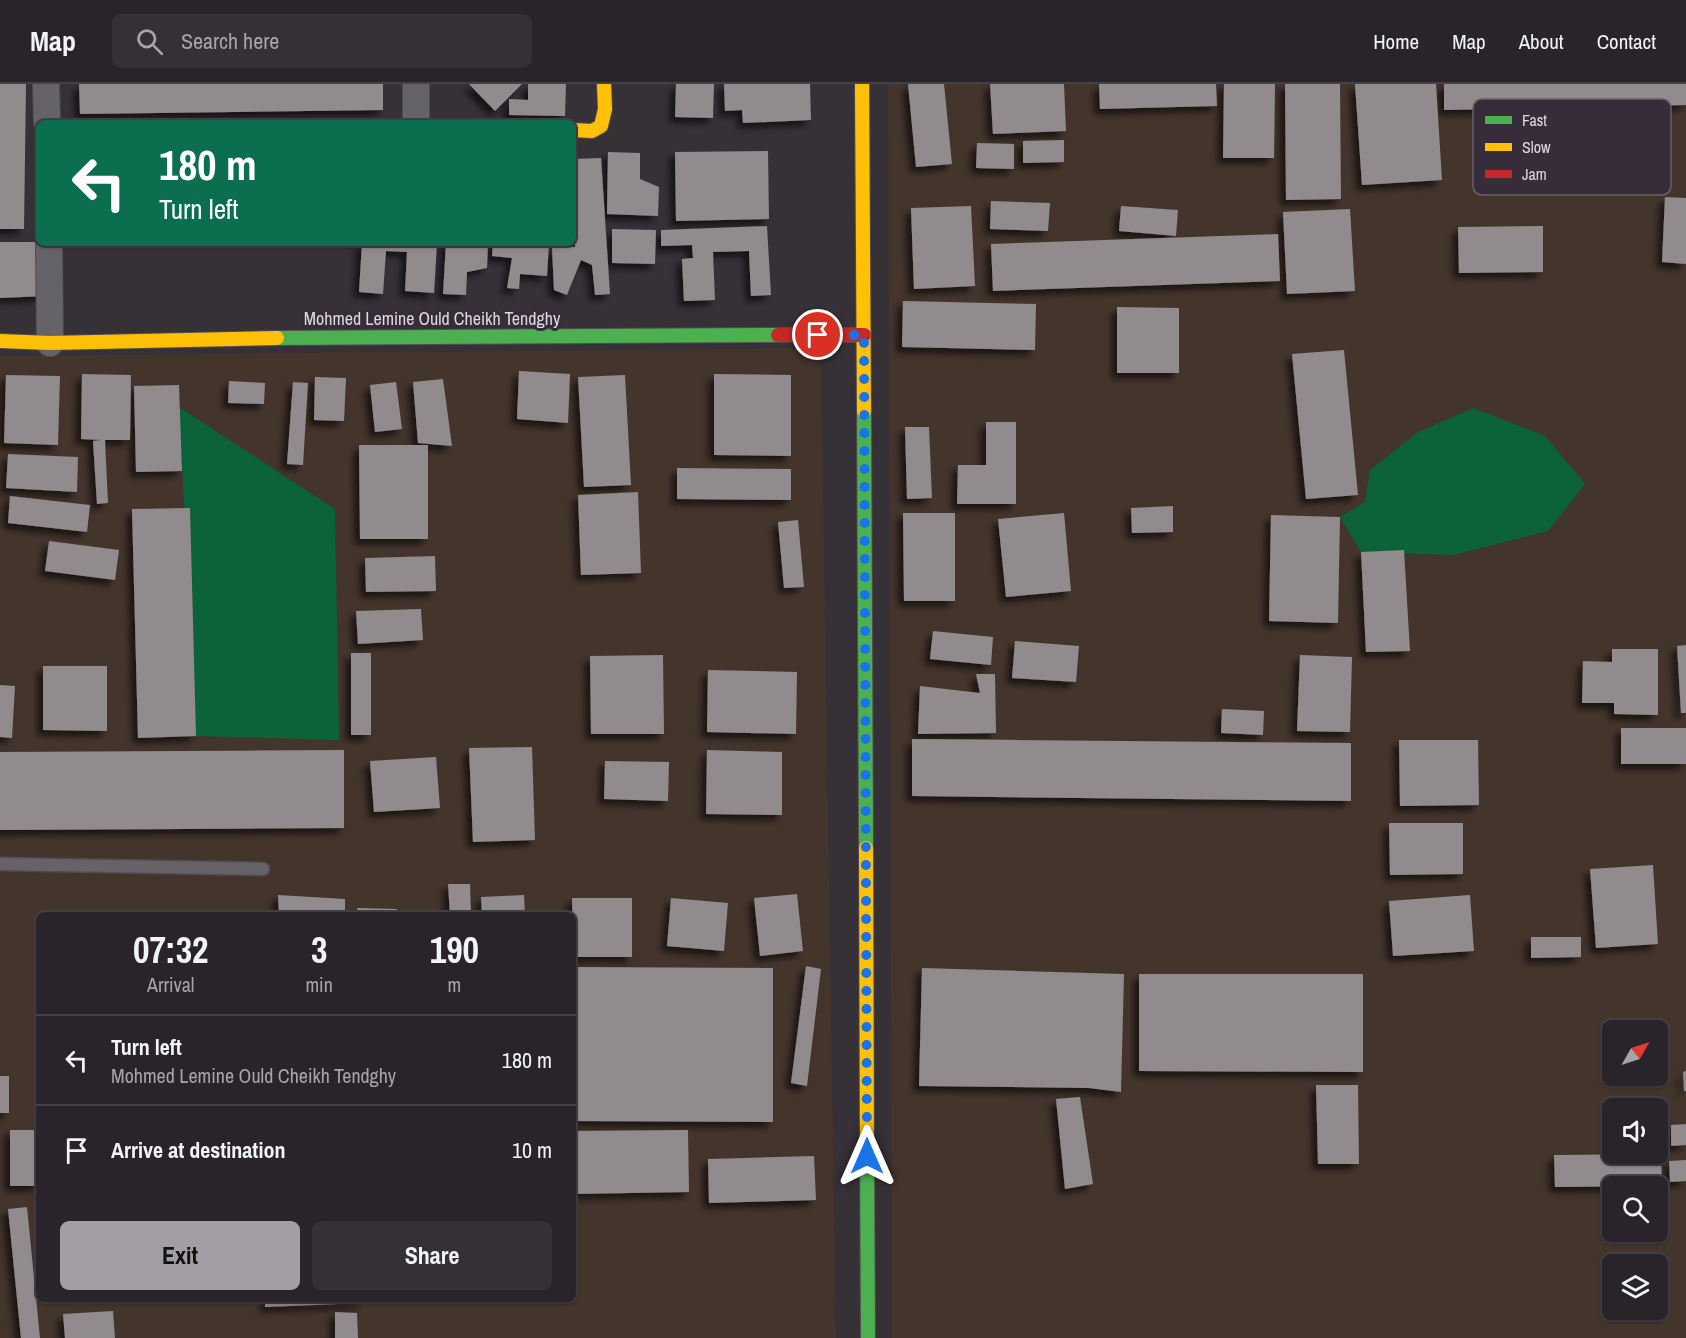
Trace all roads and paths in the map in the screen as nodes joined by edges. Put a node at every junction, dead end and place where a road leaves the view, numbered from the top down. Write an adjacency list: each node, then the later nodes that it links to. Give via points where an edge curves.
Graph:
1 (46, 84): 5 (street)
2 (417, 84): 6 (street)
3 (604, 84): 7 (street, via 601,126 592,131)
4 (862, 84): 9 (street)
5 (47, 120)
6 (416, 120)
7 (576, 130)
8 (49, 246): 11 (street)
9 (864, 335): 11 (street, Mohmed Lemine Ould Cheikh Tendghy, via 354,336); 14 (street)
10 (0, 341): 11 (street, Mohmed Lemine Ould Cheikh Tendghy)
11 (50, 343)
12 (0, 864): 13 (lane)
13 (263, 869)
14 (867, 1338)

